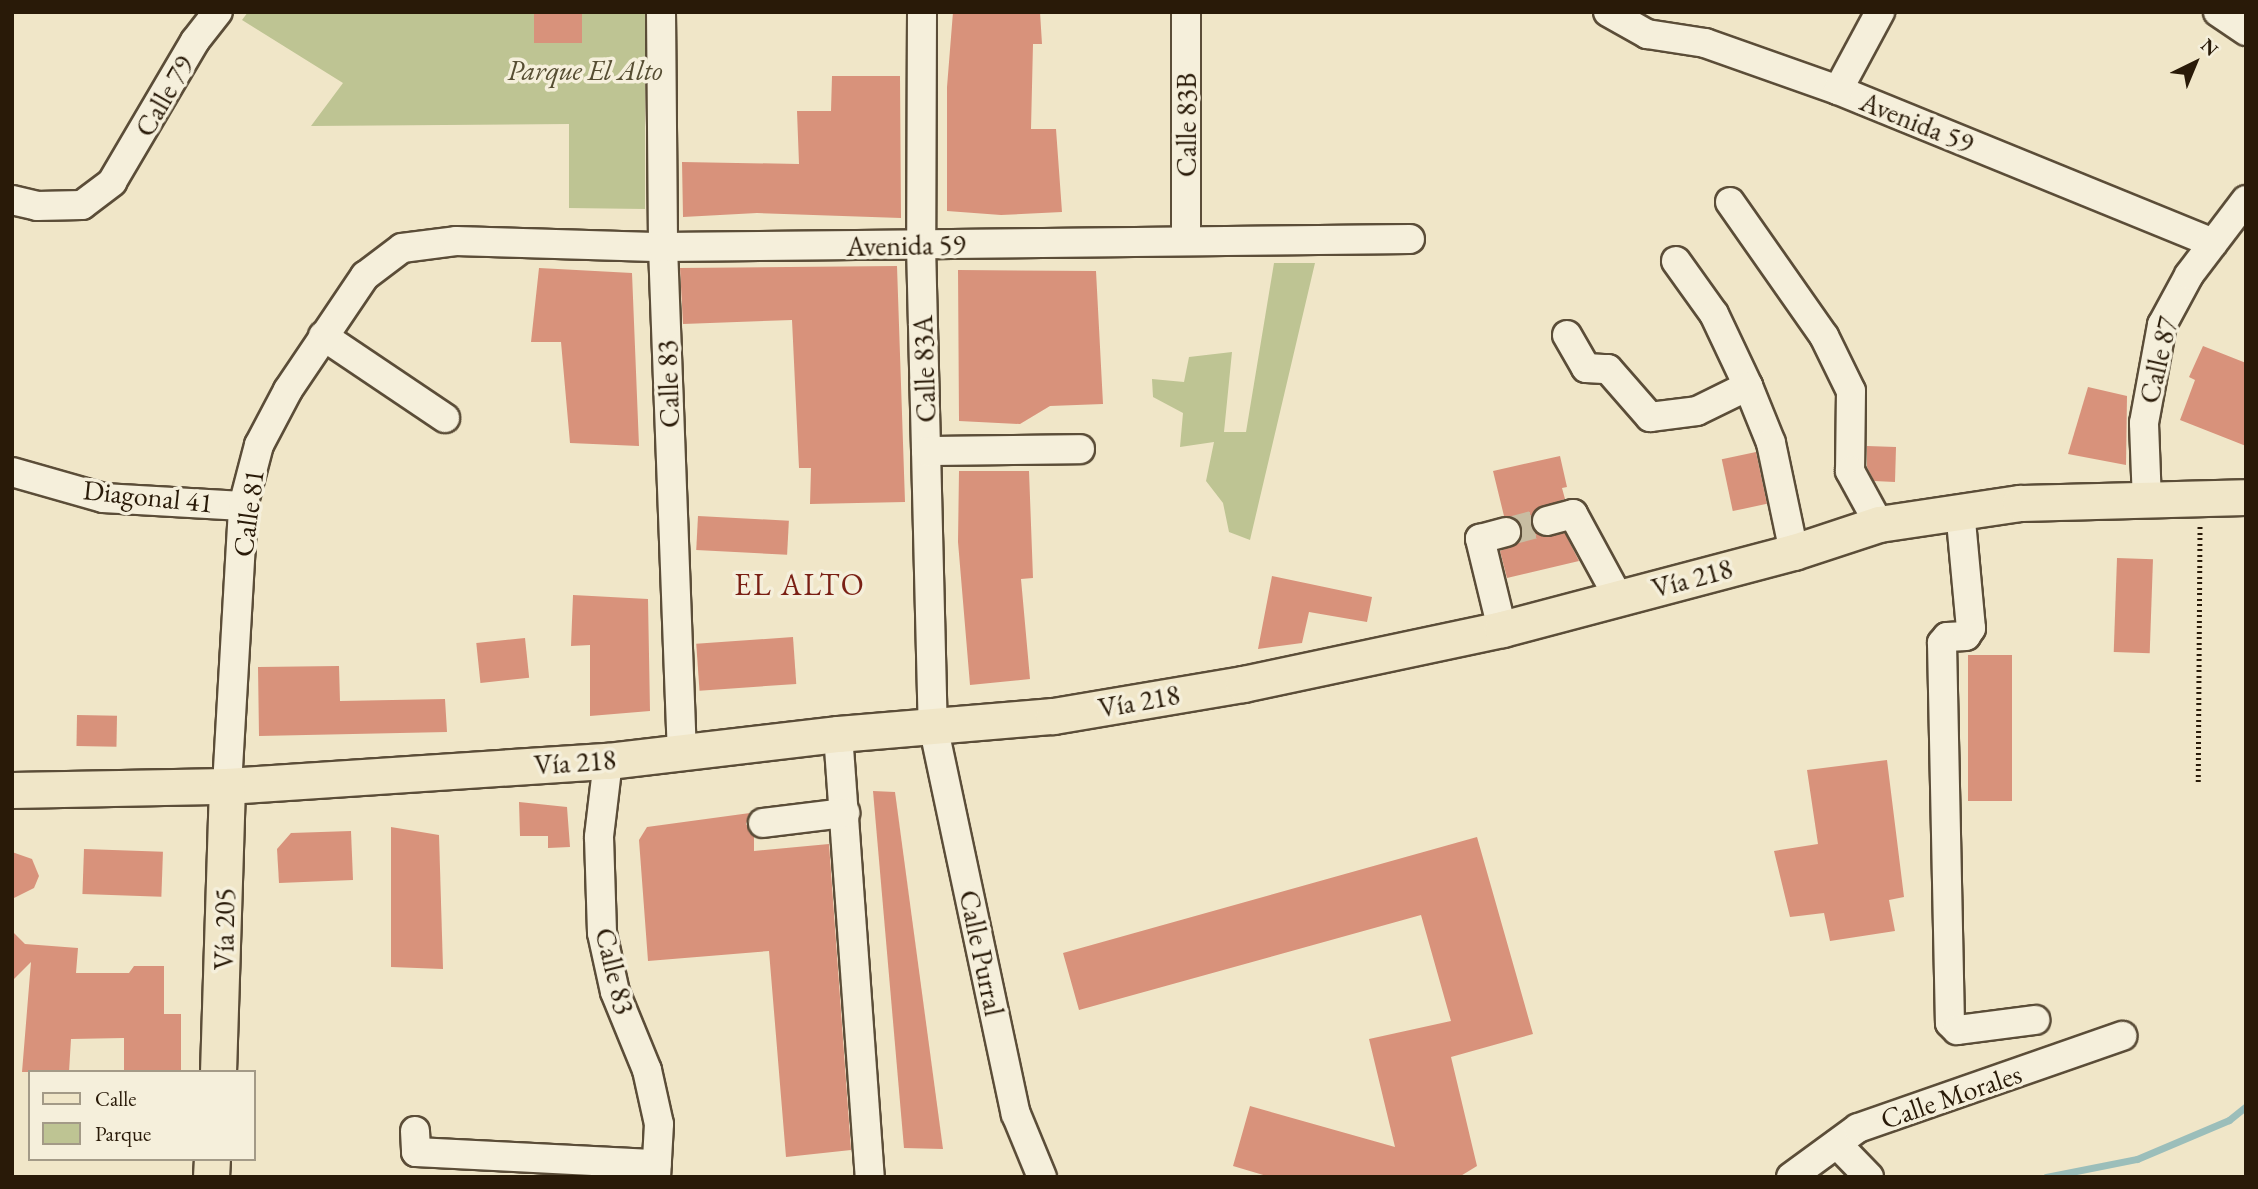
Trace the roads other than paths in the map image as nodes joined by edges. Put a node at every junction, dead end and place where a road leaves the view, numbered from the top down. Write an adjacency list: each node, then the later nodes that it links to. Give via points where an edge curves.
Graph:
1 (218, 12): 10 (street, Calle 79, via 195,41 112,182 82,205 37,206)
2 (661, 12): 17 (street, Calle 83)
3 (922, 12): 16 (street, Calle 83A)
4 (1186, 12): 13 (street, Calle 83B)
5 (1880, 12): 9 (street)
6 (2218, 12): 8 (street)
7 (1612, 16): 9 (street, Avenida 59, via 1647,34 1705,43)
8 (2246, 31)
9 (1838, 90): 15 (street, Avenida 59)
10 (12, 200)
11 (2246, 200): 15 (street, Calle 87)
12 (1730, 202): 32 (street, via 1824,336 1851,391 1850,471)
13 (1186, 238): 14 (street, Avenida 59); 16 (street, Avenida 59)
14 (1410, 239)
15 (2214, 243): 28 (street, Calle 87, via 2173,300 2162,326 2144,423)
16 (921, 245): 17 (street, Avenida 59); 25 (street, Calle 83A)
17 (663, 247): 18 (street, Avenida 59, via 456,241); 39 (street, Calle 83)
18 (402, 248): 21 (street, Calle 81, via 382,258 365,276)
19 (1676, 261): 22 (street, via 1714,314)
20 (1567, 335): 22 (street, via 1586,368 1608,369 1650,417 1697,411)
21 (323, 336): 23 (street); 29 (street, Calle 81, via 259,445)
22 (1748, 386): 34 (street, via 1771,443)
23 (445, 418)
24 (1080, 449): 25 (street)
25 (926, 451): 37 (street, Calle 83A)
26 (12, 472): 29 (street, Diagonal 41, via 103,498)
27 (2246, 497): 28 (main road, Vía 218)
28 (2147, 502): 30 (main road, Vía 218, via 2092,498)
29 (243, 506): 41 (street, Calle 81)
30 (1960, 510): 32 (main road, Vía 218); 45 (street, via 1971,628 1966,636 1947,637 1942,643 1950,1023 1957,1030)
31 (1547, 521): 35 (street, via 1573,513)
32 (1879, 524): 34 (main road, Vía 218)
33 (1506, 532): 36 (street, via 1480,539)
34 (1794, 552): 35 (main road, Vía 218)
35 (1618, 597): 36 (main road, Vía 218)
36 (1502, 629): 37 (main road, Vía 218, via 1053,716)
37 (933, 725): 38 (main road, Vía 218); 52 (street, Calle Purral, via 1016,1114)
38 (838, 734): 39 (main road, Vía 218); 43 (street)
39 (682, 755): 40 (main road, Vía 218)
40 (608, 761): 41 (main road, Vía 218); 50 (street, Calle 83, via 599,836 602,933 615,992 647,1070 659,1124)
41 (227, 786): 42 (main road, Vía 218); 47 (main road, Vía 205)
42 (12, 790)
43 (845, 813): 44 (street); 51 (street)
44 (763, 823)
45 (2035, 1020)
46 (2122, 1036): 49 (street, Calle Morales, via 1858,1128)
47 (218, 1070)
48 (415, 1131): 50 (street, via 416,1152)
49 (1837, 1143): 53 (street, Calle Morales); 54 (street)
50 (656, 1170)
51 (870, 1177)
52 (1042, 1177)
53 (1791, 1177)
54 (1869, 1177)

